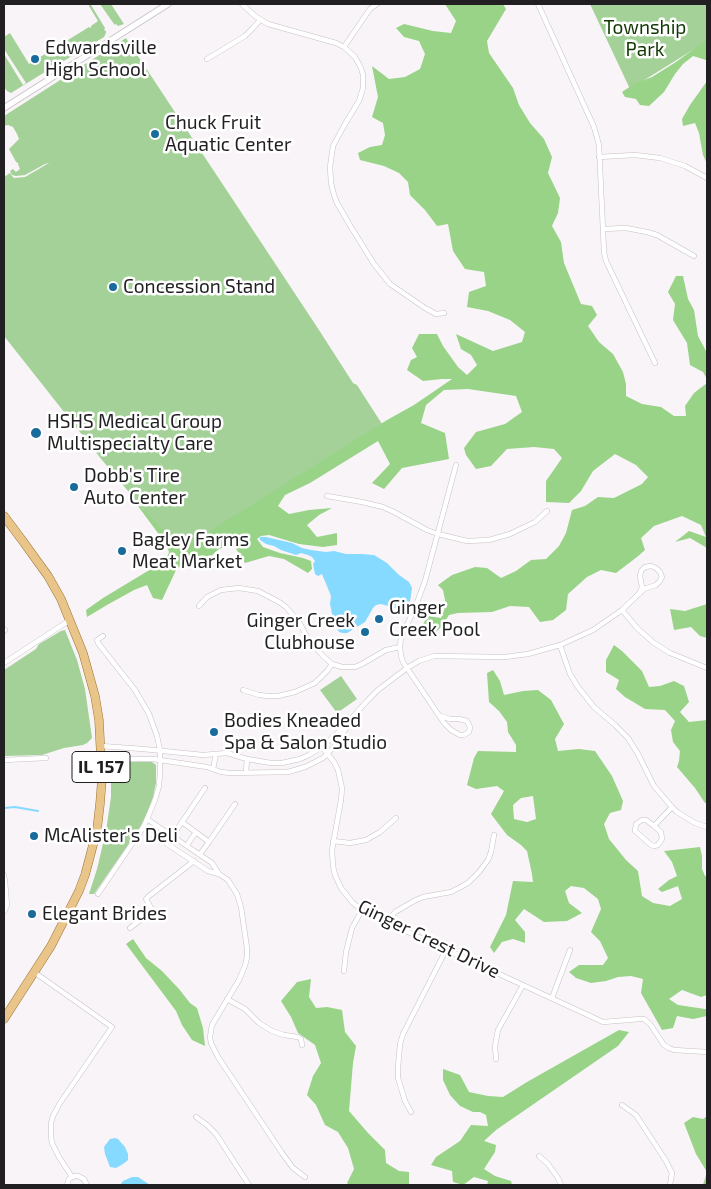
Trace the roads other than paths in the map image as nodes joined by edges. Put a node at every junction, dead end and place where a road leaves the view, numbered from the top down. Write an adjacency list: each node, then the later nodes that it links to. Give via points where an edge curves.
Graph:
1 (168, 4): 8 (street)
2 (242, 4): 5 (street)
3 (377, 4): 6 (street)
4 (538, 4): 9 (street, via 594,127)
5 (260, 20): 6 (street); 7 (street, via 245,36)
6 (344, 46): 13 (street, via 361,68 363,82 359,101 333,146 330,176 337,203 390,284 430,311)
7 (207, 59)
8 (4, 108)
9 (599, 157): 10 (street, via 660,158); 11 (street)
10 (707, 178)
11 (603, 229): 12 (street, via 626,228 647,232); 14 (street, via 608,266)
12 (694, 256)
13 (444, 313)
14 (655, 363)
15 (456, 465): 19 (street)
16 (327, 496): 19 (street, via 383,507)
17 (547, 512): 19 (street, via 535,522 495,539 467,541)
18 (4, 516): 23 (main road, IL 157, via 48,576)
19 (438, 534): 26 (street)
20 (640, 592): 20 (street, via 660,581 662,577 656,568 651,566 642,571); 22 (street)
21 (199, 606): 28 (street, via 207,597 221,590 239,588 258,592 294,614 315,648)
22 (622, 610): 25 (street, via 593,630); 30 (street, via 654,643)
23 (70, 620): 27 (street); 34 (main road, IL 157, via 95,696)
24 (103, 636): 36 (street, via 98,643 142,701 155,729)
25 (560, 645): 29 (street, via 505,657 434,656); 48 (street, via 578,687 594,707 628,738 654,786)
26 (400, 647): 28 (street, via 386,650 355,666); 29 (street)
27 (4, 664)
28 (332, 664): 31 (street, via 315,683 295,692 268,696)
29 (407, 668): 32 (street); 33 (street)
30 (707, 668)
31 (243, 690)
32 (357, 711): 35 (street); 38 (street)
33 (441, 716): 33 (street, via 467,721 469,732 460,735 451,730)
34 (101, 746): 36 (street); 40 (main road, IL 157)
35 (322, 747): 38 (street, Ginger Crest Drive); 41 (street, via 291,761 271,763)
36 (160, 750): 37 (street); 43 (street)
37 (216, 754): 41 (street, via 227,753); 44 (street)
38 (328, 754): 45 (street, via 296,770); 58 (street, Ginger Crest Drive, via 338,770 342,788)
39 (46, 758): 42 (street)
40 (101, 759): 43 (street); 75 (main road, IL 157, via 97,830 85,875 51,946)
41 (247, 759): 45 (street)
42 (4, 760)
43 (160, 760): 44 (street); 50 (street, via 155,800)
44 (213, 769): 45 (street)
45 (246, 772)
46 (205, 788): 51 (street)
47 (235, 804): 59 (street)
48 (672, 808): 52 (street); 53 (street)
49 (396, 818): 58 (street, via 366,840 350,843)
50 (147, 819): 54 (street); 57 (street)
51 (182, 822): 55 (street); 57 (street)
52 (654, 826): 52 (street, via 642,820 635,828 654,846 662,839)
53 (707, 827)
54 (143, 828): 63 (street); 67 (street)
55 (196, 832): 59 (street); 60 (street)
56 (494, 835): 70 (street, via 488,860 468,883 451,892 414,901 395,912)
57 (172, 836): 60 (street)
58 (333, 841): 68 (street, Ginger Crest Drive, via 332,858 337,881)
59 (209, 842): 62 (street)
60 (187, 846): 61 (street)
61 (192, 849): 62 (street); 63 (street)
62 (200, 854): 65 (street, via 212,863)
63 (187, 857): 64 (street)
64 (194, 861): 65 (street); 71 (street, via 146,899 150,911)
65 (219, 874): 78 (street, via 228,880 240,902 247,948 242,975)
66 (4, 875): 69 (street, via 7,905)
67 (98, 894)
68 (362, 910): 70 (street, Ginger Crest Drive); 74 (street, via 352,928)
69 (4, 912)
70 (387, 923): 72 (street, Ginger Crest Drive)
71 (130, 928)
72 (446, 950): 76 (street, Ginger Crest Drive); 84 (street, via 400,1044 398,1078)
73 (570, 950): 77 (street)
74 (344, 971)
75 (34, 972): 79 (main road, IL 157); 87 (street, via 112,1027 60,1103 51,1123 52,1143)
76 (523, 985): 77 (street, Ginger Crest Drive); 82 (street, via 498,1030)
77 (552, 998): 81 (street, Ginger Crest Drive, via 603,1022 644,1019 669,1048)
78 (227, 999): 80 (street, via 272,1031 298,1037); 88 (street, via 212,1025 213,1049 293,1168)
79 (4, 1019)
80 (302, 1045)
81 (707, 1052)
82 (496, 1059)
83 (622, 1105): 93 (street, via 636,1115 666,1161 672,1173)
84 (411, 1112)
85 (196, 1117): 91 (street, via 216,1134)
86 (539, 1156): 92 (street)
87 (72, 1177): 89 (street); 90 (street, via 81,1177)
88 (305, 1177)
89 (67, 1185)
90 (87, 1185)
91 (249, 1185)
92 (561, 1185)
93 (670, 1185)

